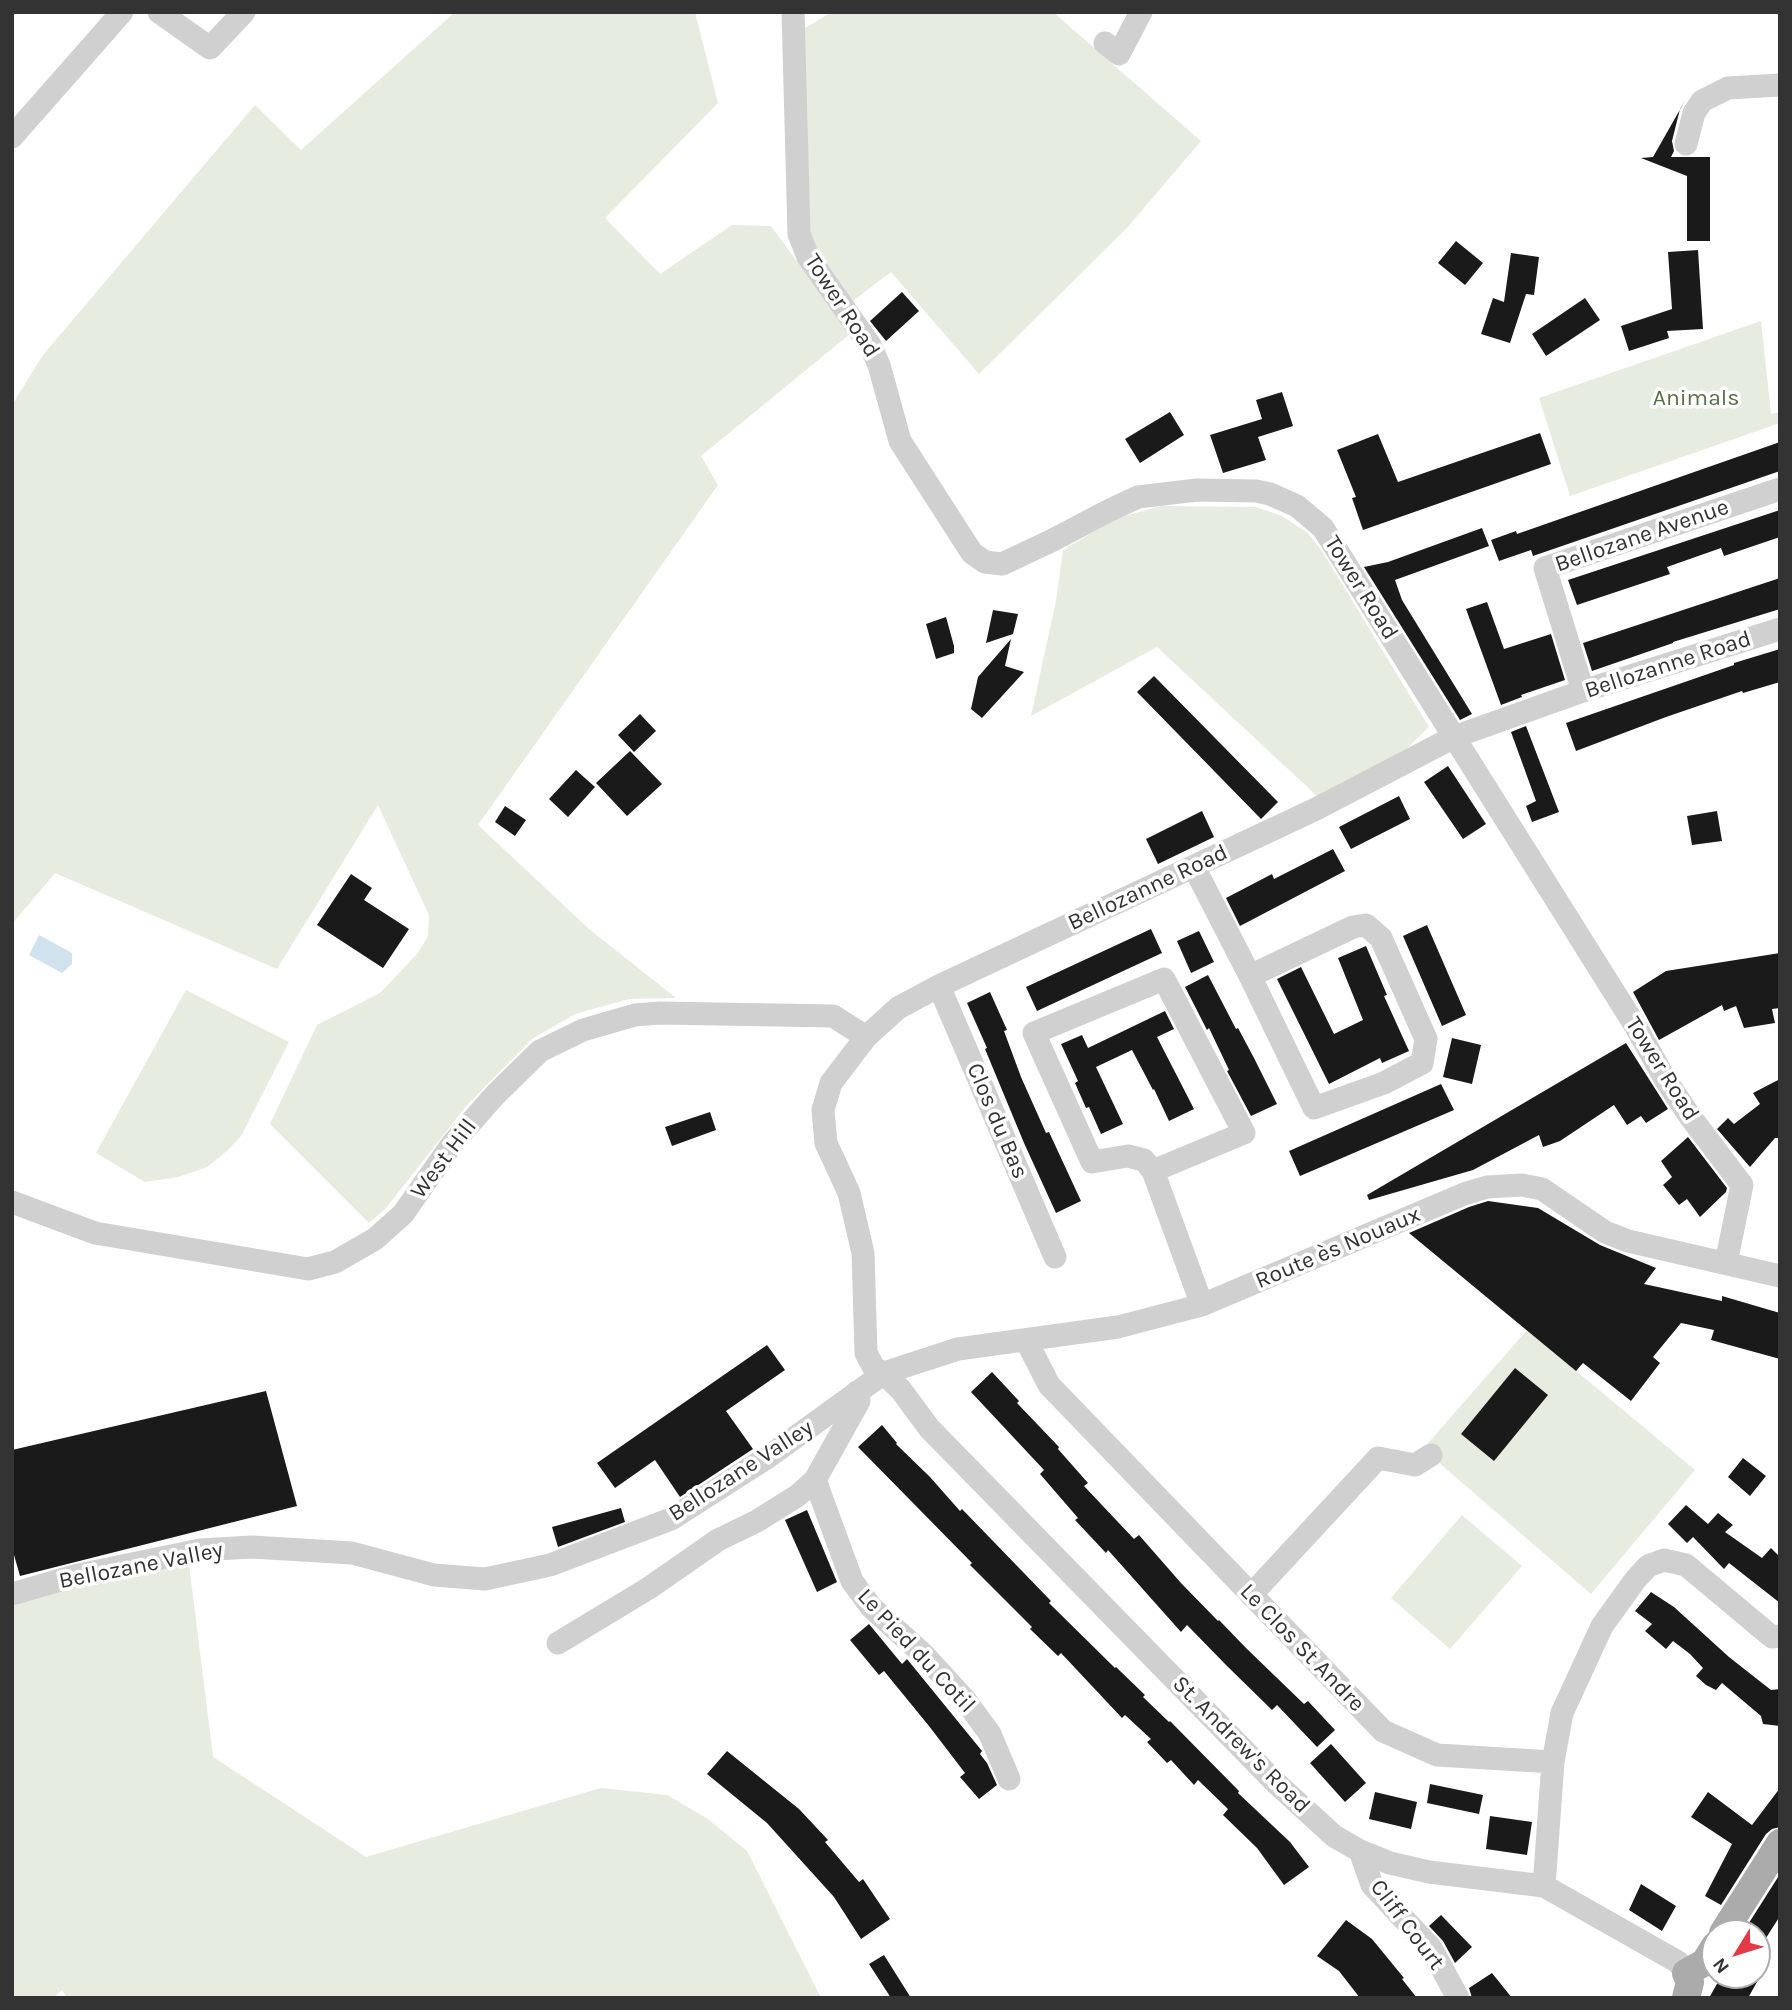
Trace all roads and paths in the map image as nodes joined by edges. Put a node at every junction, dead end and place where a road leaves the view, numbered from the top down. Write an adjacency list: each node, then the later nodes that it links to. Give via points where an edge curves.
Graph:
1 (122, 12): 8 (street)
2 (159, 12): 3 (street, via 210,48)
3 (244, 12)
4 (793, 12): 13 (street, Tower Road, via 799,234 808,257 870,345 900,441 972,553 985,562 1002,564 1138,498 1197,490 1270,494 1297,506 1323,528)
5 (1142, 12): 6 (street, via 1119,54)
6 (1105, 43)
7 (1780, 85): 9 (street, via 1727,88 1702,101)
8 (12, 137)
9 (1686, 144)
10 (1780, 489): 12 (street, Bellozane Avenue, via 1545,568)
11 (1780, 629): 12 (street, Bellozanne Road)
12 (1583, 691): 13 (street, Bellozanne Road)
13 (1454, 737): 14 (street, Bellozanne Road); 21 (street, Tower Road, via 1671,1088 1742,1185)
14 (1194, 867): 15 (street); 16 (street, Bellozanne Road)
15 (1250, 976): 15 (street, via 1314,1108 1384,1083 1422,1063 1426,1039 1381,938 1366,925 1353,926)
16 (939, 986): 17 (street, Bellozanne Road, via 898,1008); 20 (street, Clos du Bas)
17 (866, 1037): 19 (street, West Hill, via 833,1016 635,1014 583,1030 540,1051 495,1095 452,1144 402,1214 375,1239 335,1262 308,1269 95,1233); 25 (street, Bellozanne Road, via 831,1083 823,1110 826,1143 849,1193 863,1253 866,1353 874,1368)
18 (1153, 1171): 18 (street, via 1244,1133 1164,979 1034,1033 1092,1162 1128,1156 1144,1160); 23 (street)
19 (12, 1202)
20 (1055, 1257)
21 (1726, 1264): 22 (street, Route ès Nouaux); 23 (street, Route ès Nouaux, via 1605,1232 1542,1189 1487,1187)
22 (1780, 1276)
23 (1202, 1305): 24 (street, Route ès Nouaux, via 1118,1327)
24 (1026, 1340): 25 (street, Route ès Nouaux, via 958,1349); 30 (street, Le Clos St Andre, via 1049,1385)
25 (884, 1373): 26 (street, Bellozane Valley); 36 (street, St. Andrew's Road, via 929,1428 1266,1772 1334,1836)
26 (857, 1392): 28 (street, via 859,1401); 29 (street, Bellozane Valley, via 671,1519 550,1565 485,1579 434,1575 352,1553 253,1547 200,1550)
27 (1431, 1455): 30 (street, via 1415,1465 1378,1458)
28 (815, 1480): 32 (street, via 797,1496 718,1539); 34 (street, Le Pied du Cotil, via 852,1581 871,1607 966,1701 990,1734)
29 (12, 1594)
30 (1251, 1595): 33 (street, Le Clos St Andre, via 1384,1731 1437,1755)
31 (1780, 1636): 33 (street, via 1772,1637 1686,1565 1664,1560 1648,1566 1602,1626 1562,1713)
32 (558, 1643)
33 (1553, 1762): 37 (street)
34 (1009, 1779)
35 (1780, 1843): 38 (main road)
36 (1360, 1851): 37 (street, St. Andrew's Road, via 1429,1872); 41 (street, Cliff Court, via 1372,1885 1431,1948)
37 (1544, 1886): 40 (street, St. Andrew's Road, via 1678,1962)
38 (1732, 1919)
39 (1701, 1967): 40 (main road)
40 (1686, 1985)
41 (1458, 1998)

